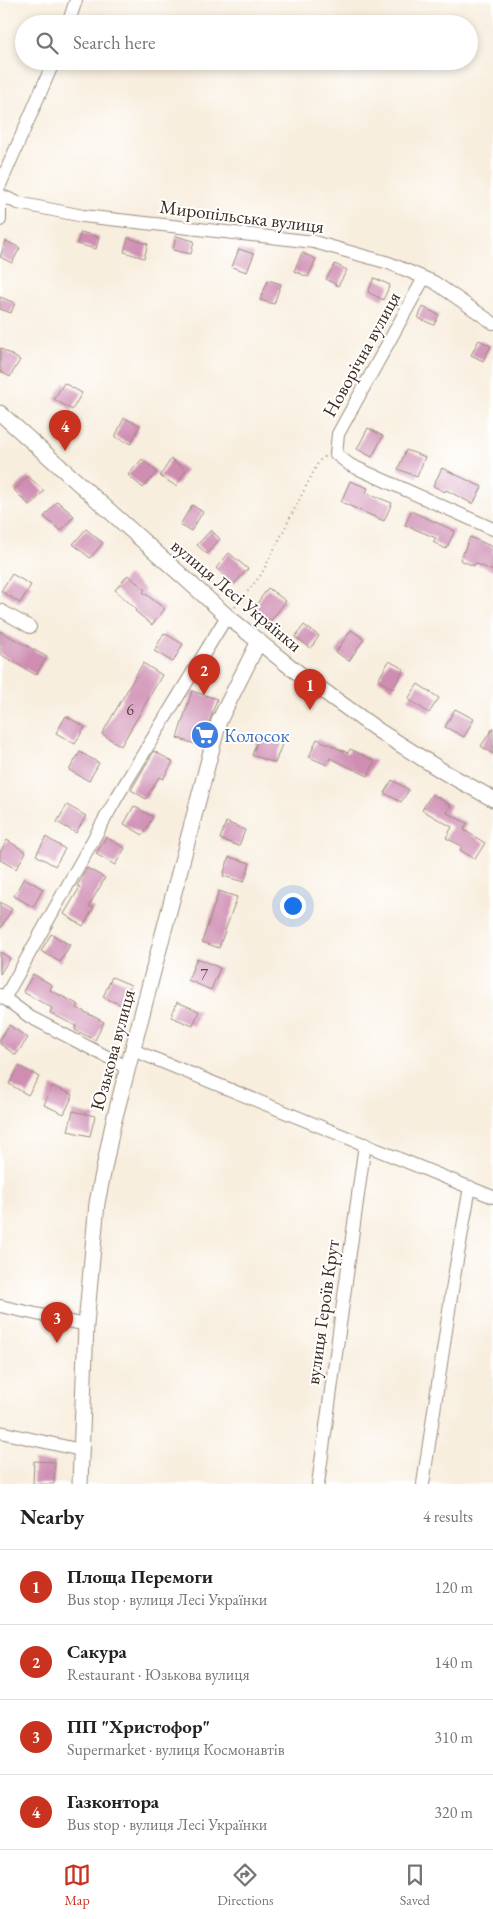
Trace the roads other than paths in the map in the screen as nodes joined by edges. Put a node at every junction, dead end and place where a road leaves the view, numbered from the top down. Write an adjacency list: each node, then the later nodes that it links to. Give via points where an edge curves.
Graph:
1 (76, 0): 2 (street)
2 (71, 15)
3 (50, 70): 4 (street)
4 (0, 185)
5 (0, 196): 6 (street); 7 (street, Миропільська вулиця, via 18,203 83,216 314,242 389,263)
6 (0, 220)
7 (424, 278): 8 (street, Миропільська вулиця); 10 (street, Новорічна вулиця, via 338,434 336,454 350,465)
8 (493, 324)
9 (0, 413): 12 (main road, вулиця Лесі Українки)
10 (493, 529)
11 (0, 610): 13 (street)
12 (227, 616): 14 (main road, вулиця Лесі Українки); 16 (street, via 117,797)
13 (30, 627)
14 (259, 641): 15 (main road, вулиця Лесі Українки, via 379,731); 17 (main road, Юзькова вулиця, via 219,721)
15 (493, 799)
16 (2, 997): 18 (street, via 30,1017)
17 (133, 1050): 18 (main road, Юзькова вулиця); 19 (street)
18 (126, 1069): 23 (main road, Юзькова вулиця, via 97,1202)
19 (365, 1144): 20 (street); 27 (street, вулиця Героїв Крут)
20 (470, 1188): 21 (street); 28 (street)
21 (493, 1197)
22 (0, 1306): 23 (street)
23 (86, 1325): 25 (main road, Юзькова вулиця)
24 (0, 1432): 25 (street)
25 (81, 1450): 26 (main road, Юзькова вулиця)
26 (80, 1484)
27 (318, 1484)
28 (423, 1484)

